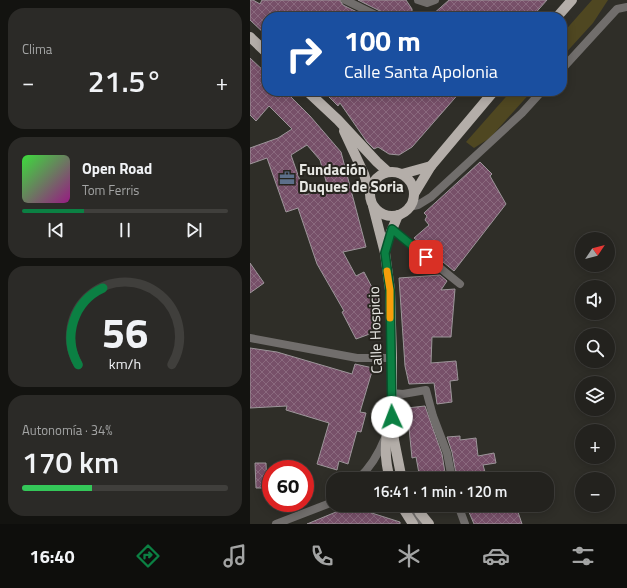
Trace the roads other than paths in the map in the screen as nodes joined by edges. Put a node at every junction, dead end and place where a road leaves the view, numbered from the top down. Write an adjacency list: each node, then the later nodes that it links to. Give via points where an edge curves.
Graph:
1 (345, 0): 6 (street)
2 (418, 0): 3 (street)
3 (435, 0)
4 (572, 0): 7 (main road)
5 (627, 7): 10 (street, via 617,10)
6 (370, 12)
7 (561, 12)
8 (250, 37): 9 (main road)
9 (262, 48)
10 (567, 64)
11 (312, 96): 14 (main road)
12 (490, 96): 15 (main road)
13 (537, 96): 21 (street, via 431,197)
14 (338, 120): 16 (main road); 18 (main road, via 352,146)
15 (431, 166): 17 (main road); 19 (main road)
16 (388, 172): 17 (main road); 18 (main road, via 375,178)
17 (402, 174): 19 (main road, via 411,182)
18 (369, 191): 20 (main road)
19 (414, 194): 21 (main road)
20 (373, 206): 22 (main road, via 385,215); 24 (main road, Calle Hospicio)
21 (410, 207): 22 (main road)
22 (398, 215): 23 (main road, Calle Hospicio)
23 (392, 229): 24 (main road, Calle Hospicio); 25 (street)
24 (385, 253): 27 (main road, Calle Hospicio, via 390,290)
25 (460, 284)
26 (250, 338): 27 (street, via 357,358)
27 (392, 358): 28 (main road, Calle Hospicio)
28 (392, 393): 29 (main road, Calle Hospicio); 34 (street, via 426,390)
29 (392, 405): 30 (main road); 33 (main road, via 394,440)
30 (386, 436): 31 (street); 32 (main road)
31 (366, 472)
32 (388, 472)
33 (401, 472)
34 (451, 472)
35 (326, 504): 40 (street)
36 (405, 512): 41 (main road)
37 (413, 512): 42 (street)
38 (420, 512): 43 (main road)
39 (461, 512): 44 (street)
40 (276, 524)
41 (413, 524)
42 (422, 524)
43 (428, 524)
44 (465, 524)

